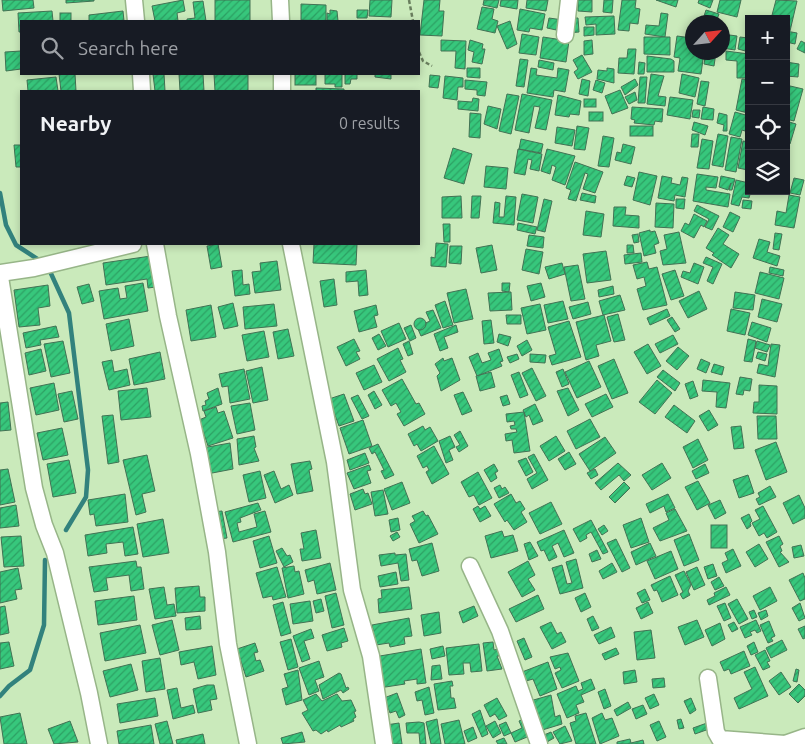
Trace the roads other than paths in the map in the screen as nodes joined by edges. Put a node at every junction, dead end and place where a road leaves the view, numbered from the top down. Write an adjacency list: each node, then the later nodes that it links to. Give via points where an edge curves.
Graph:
1 (134, 0): 4 (street)
2 (280, 0): 5 (street)
3 (569, 0): 6 (street)
4 (136, 20)
5 (281, 20)
6 (565, 35)
7 (141, 75): 9 (street)
8 (282, 75): 10 (street)
9 (142, 90)
10 (282, 90)
11 (128, 245): 14 (street)
12 (156, 245): 20 (street, via 168,316 201,463 217,552 228,644)
13 (291, 245): 21 (street, via 335,462 352,590 371,656)
14 (0, 273)
15 (0, 277): 19 (street, via 34,488 55,554)
16 (470, 566): 22 (street, via 500,631)
17 (708, 678): 23 (street, via 714,724 720,739)
18 (805, 737): 23 (street)
19 (99, 744)
20 (248, 744)
21 (384, 744)
22 (539, 744)
23 (785, 744)

